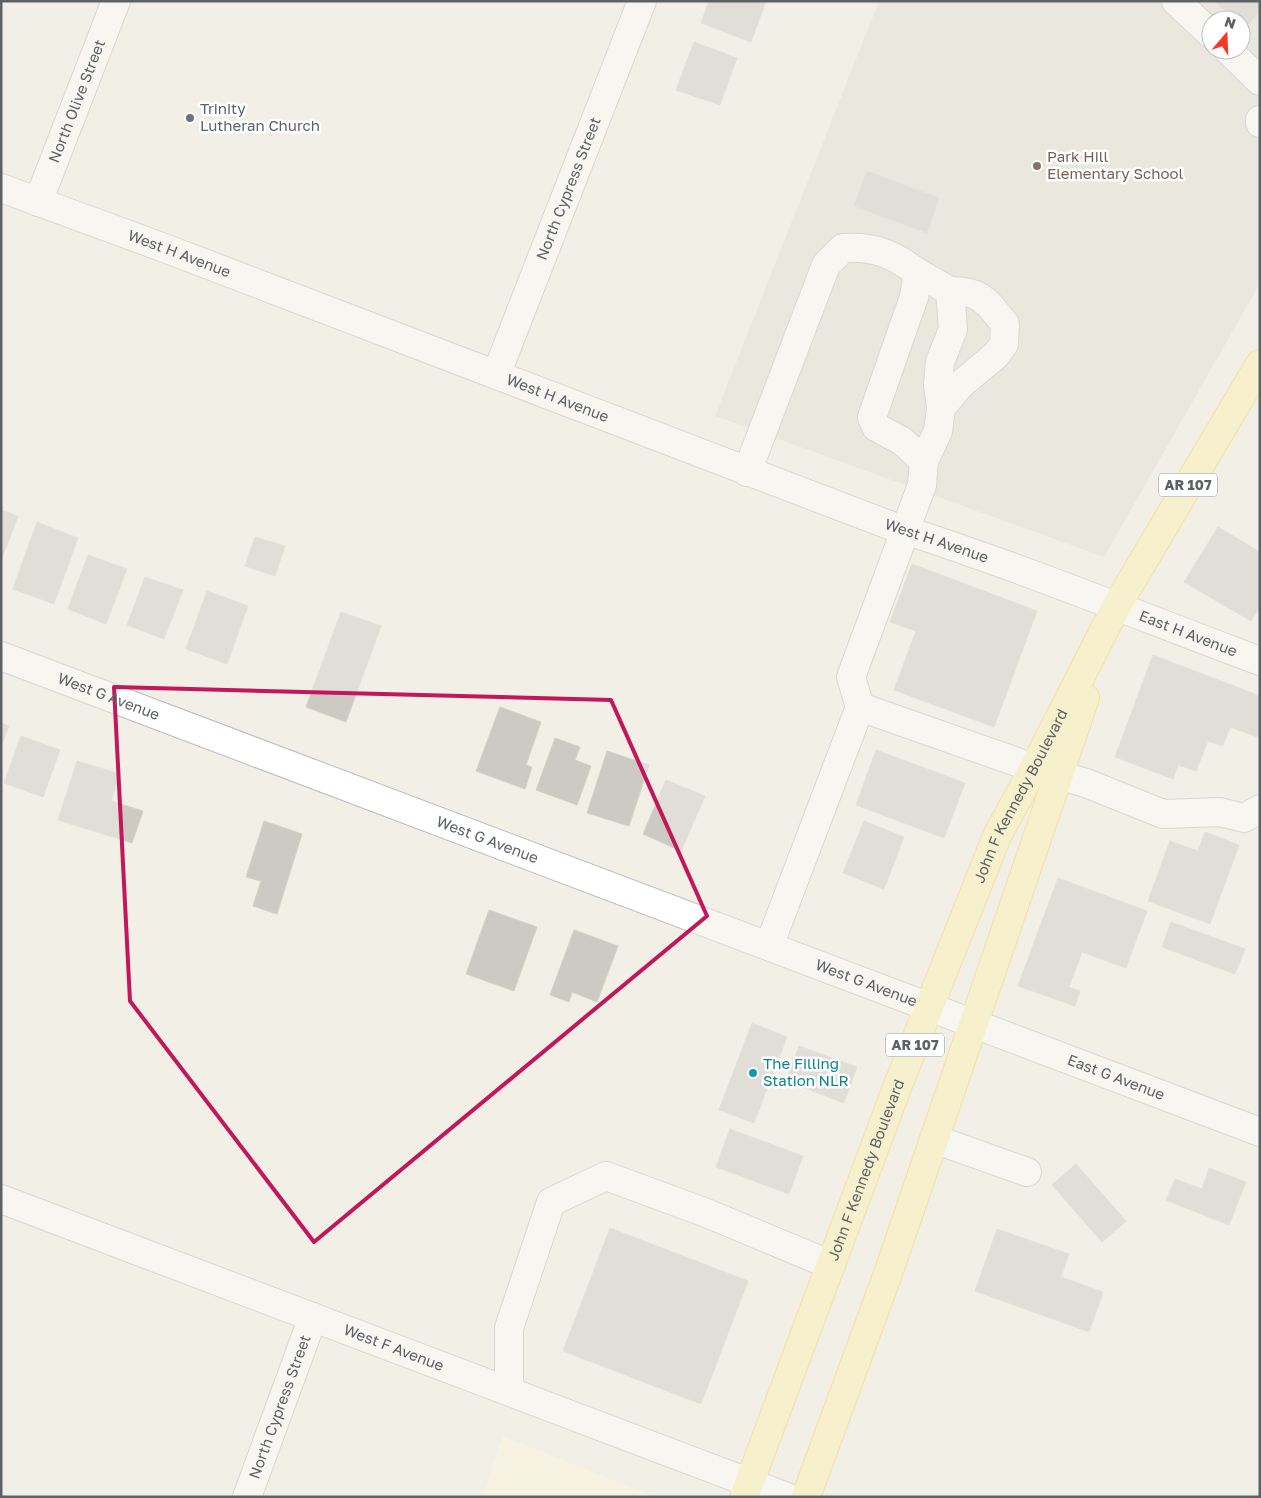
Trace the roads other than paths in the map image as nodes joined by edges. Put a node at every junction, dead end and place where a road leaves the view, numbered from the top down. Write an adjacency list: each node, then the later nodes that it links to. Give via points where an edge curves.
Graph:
1 (116, 1): 8 (street, North Olive Street)
2 (642, 1): 12 (street, North Cypress Street)
3 (1176, 1): 4 (street)
4 (1201, 25)
5 (1238, 60): 6 (street)
6 (1260, 81)
7 (1, 188): 8 (street, West H Avenue)
8 (38, 202): 12 (street, West H Avenue)
9 (918, 273): 10 (street); 14 (street, via 914,297 872,417 876,427 902,441); 15 (street, via 899,258 864,246 843,248 826,265)
10 (950, 291): 13 (street, via 953,329 940,362); 13 (street, via 970,291 986,301 1005,324 1004,344 996,355 960,385)
11 (1260, 364): 17 (main road, John F Kennedy Boulevard / AR 107)
12 (496, 375): 15 (street, West H Avenue)
13 (941, 408): 14 (street, via 938,431)
14 (924, 461): 16 (street, via 922,485)
15 (746, 472): 16 (street, West H Avenue)
16 (904, 530): 17 (street, West H Avenue); 20 (street, via 852,677)
17 (1116, 606): 19 (street, East H Avenue); 21 (main road, John F Kennedy Boulevard / AR 107)
18 (1, 656): 23 (street, West G Avenue)
19 (1260, 662)
20 (860, 707): 21 (street); 23 (street)
21 (1047, 772): 22 (street, via 1086,783 1162,814 1220,812 1244,818); 24 (main road, John F Kennedy Boulevard / AR 107, via 997,836); 25 (main road, John F Kennedy Boulevard / AR 107)
22 (1260, 809)
23 (769, 946): 24 (street, West G Avenue)
24 (930, 1008): 25 (street, West G Avenue); 30 (main road, John F Kennedy Boulevard / AR 107)
25 (974, 1023): 26 (street, East G Avenue); 27 (main road, John F Kennedy Boulevard / AR 107)
26 (1260, 1132)
27 (934, 1140): 28 (street); 36 (main road, John F Kennedy Boulevard / AR 107)
28 (1026, 1172)
29 (1, 1198): 31 (street, West F Avenue)
30 (831, 1265): 32 (street, via 704,1212 606,1176 550,1202 509,1328); 33 (main road, John F Kennedy Boulevard / AR 107)
31 (313, 1317): 32 (street, West F Avenue); 34 (street, North Cypress Street)
32 (509, 1390): 33 (street, West F Avenue)
33 (747, 1490): 35 (street, West F Avenue)
34 (246, 1497)
35 (787, 1497)
36 (806, 1497)

